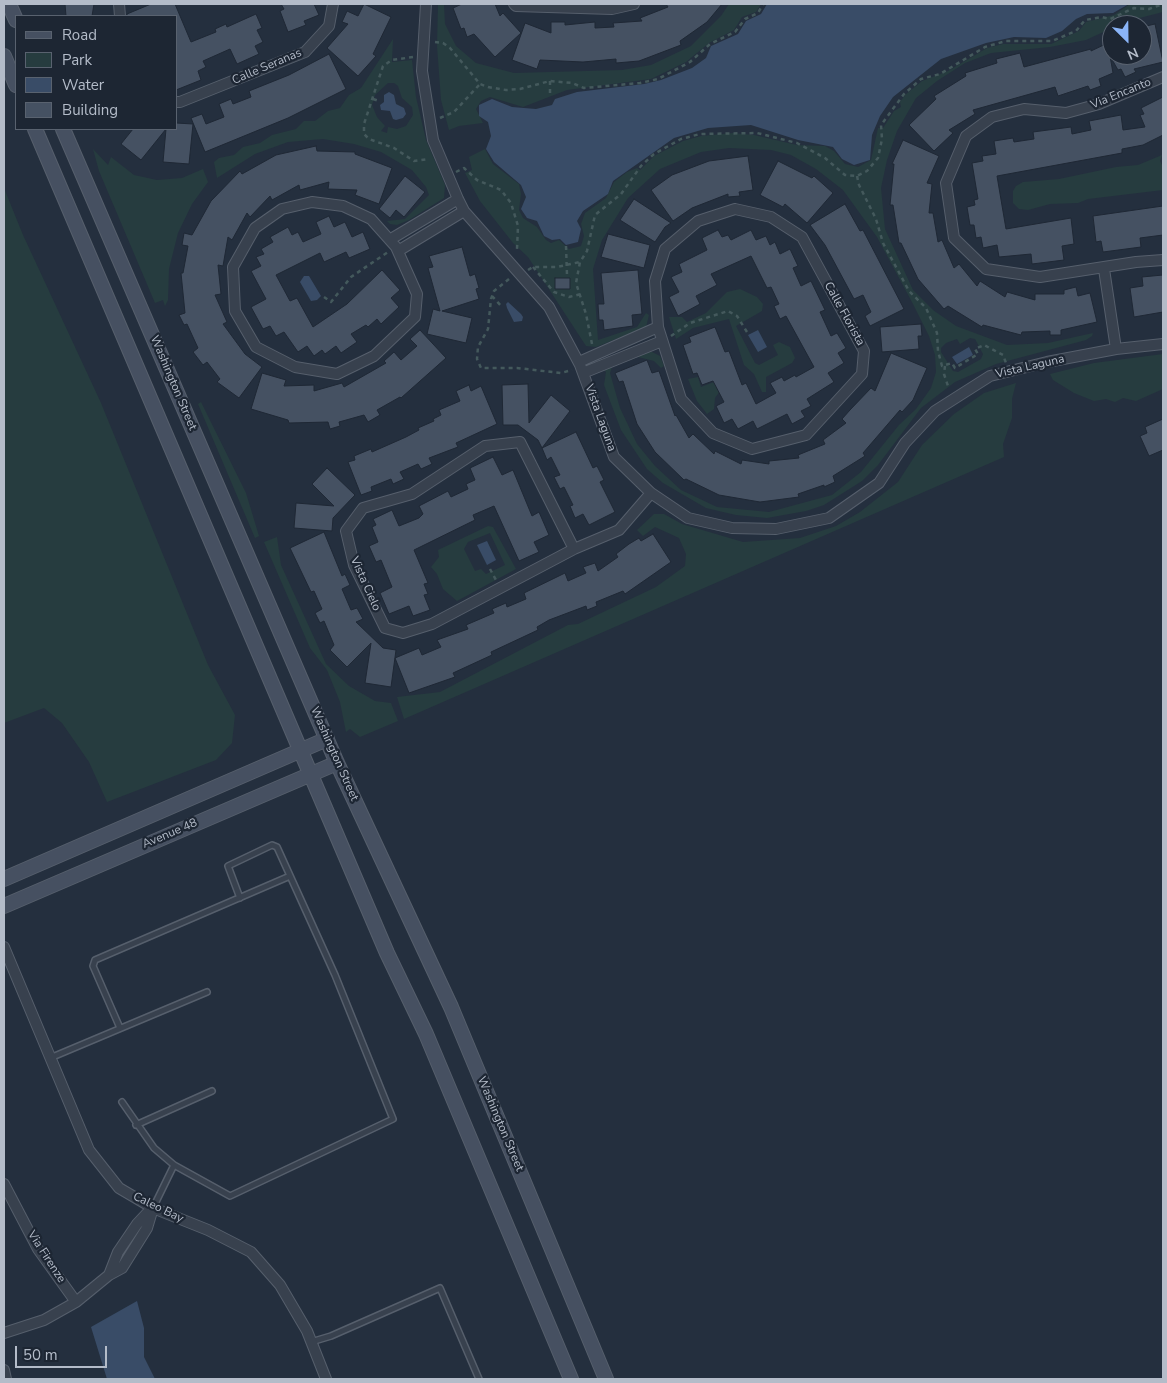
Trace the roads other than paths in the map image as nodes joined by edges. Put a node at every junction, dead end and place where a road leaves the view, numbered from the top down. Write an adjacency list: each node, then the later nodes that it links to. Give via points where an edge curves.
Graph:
1 (9, 4): 6 (main road)
2 (334, 4): 10 (street, Calle Seranas, via 329,26 305,52)
3 (426, 4): 13 (street, Vista Laguna, via 422,71 430,120 434,140)
4 (514, 4): 5 (street, via 612,9)
5 (634, 4)
6 (15, 18)
7 (4, 56): 9 (main road)
8 (1163, 77): 17 (street, Via Encanto, via 1099,104 1066,113 1024,109 992,117 966,136 946,183 954,238 986,269 1040,277)
9 (15, 83)
10 (178, 102)
11 (36, 130): 26 (main road)
12 (63, 130): 25 (main road, Washington Street)
13 (458, 199): 14 (street, Vista Laguna); 15 (street)
14 (464, 211): 15 (street); 22 (street, Vista Laguna, via 548,307)
15 (395, 245): 15 (street, via 372,219 343,206 312,202 282,209 255,228 233,266 235,311 256,347 295,367 336,374 374,356 415,317 417,294)
16 (1163, 260): 17 (street, Via Encanto)
17 (1104, 269): 21 (street)
18 (658, 327): 19 (street, Calle Florista); 19 (street, Calle Florista, via 655,281 665,249 698,221 735,209 771,217 802,237 864,351 862,374 806,436 752,449 713,433 681,399); 22 (street, via 594,355)
19 (662, 341): 22 (street)
20 (1163, 344): 21 (street, Vista Laguna)
21 (1116, 349): 23 (street, Vista Laguna, via 990,376 935,411 904,443 879,483 829,518 776,529 732,528 688,518)
22 (581, 367): 23 (street, Vista Laguna, via 614,457)
23 (651, 493): 24 (street, Vista Cielo, via 619,530)
24 (574, 549): 24 (street, Vista Cielo, via 432,624 403,633 384,628 354,565 346,531 364,508 412,494 485,446 520,442)
25 (327, 739): 26 (main road, Avenue 48); 27 (main road, Washington Street)
26 (300, 750): 28 (main road); 30 (main road, Avenue 48)
27 (337, 763): 28 (main road, Avenue 48); 51 (main road, Washington Street, via 451,1007)
28 (311, 774): 32 (main road, Avenue 48); 50 (main road, via 387,953 426,1034)
29 (290, 876): 31 (lane); 31 (lane, via 277,847 264,848 228,866); 40 (lane, via 335,975 393,1119 230,1196)
30 (4, 879)
31 (240, 898): 35 (lane, via 95,960 93,966)
32 (4, 906)
33 (4, 947): 36 (street, Caleo Bay)
34 (207, 992): 35 (lane)
35 (120, 1028): 36 (lane)
36 (50, 1058): 42 (street, Caleo Bay, via 89,1150 119,1188)
37 (212, 1091): 39 (lane)
38 (122, 1102): 39 (lane)
39 (136, 1125): 40 (lane, via 154,1148)
40 (174, 1165): 42 (lane)
41 (4, 1184): 43 (street, Via Firenze, via 38,1249)
42 (153, 1208): 43 (street, via 147,1228 128,1262); 45 (street, Caleo Bay, via 251,1252 280,1285)
43 (76, 1302): 44 (street, via 44,1320)
44 (4, 1333)
45 (311, 1342): 48 (street, Caleo Bay); 49 (lane, via 440,1288)
46 (4, 1370): 47 (street)
47 (6, 1379)
48 (326, 1379)
49 (479, 1379)
50 (571, 1379)
51 (606, 1379)

